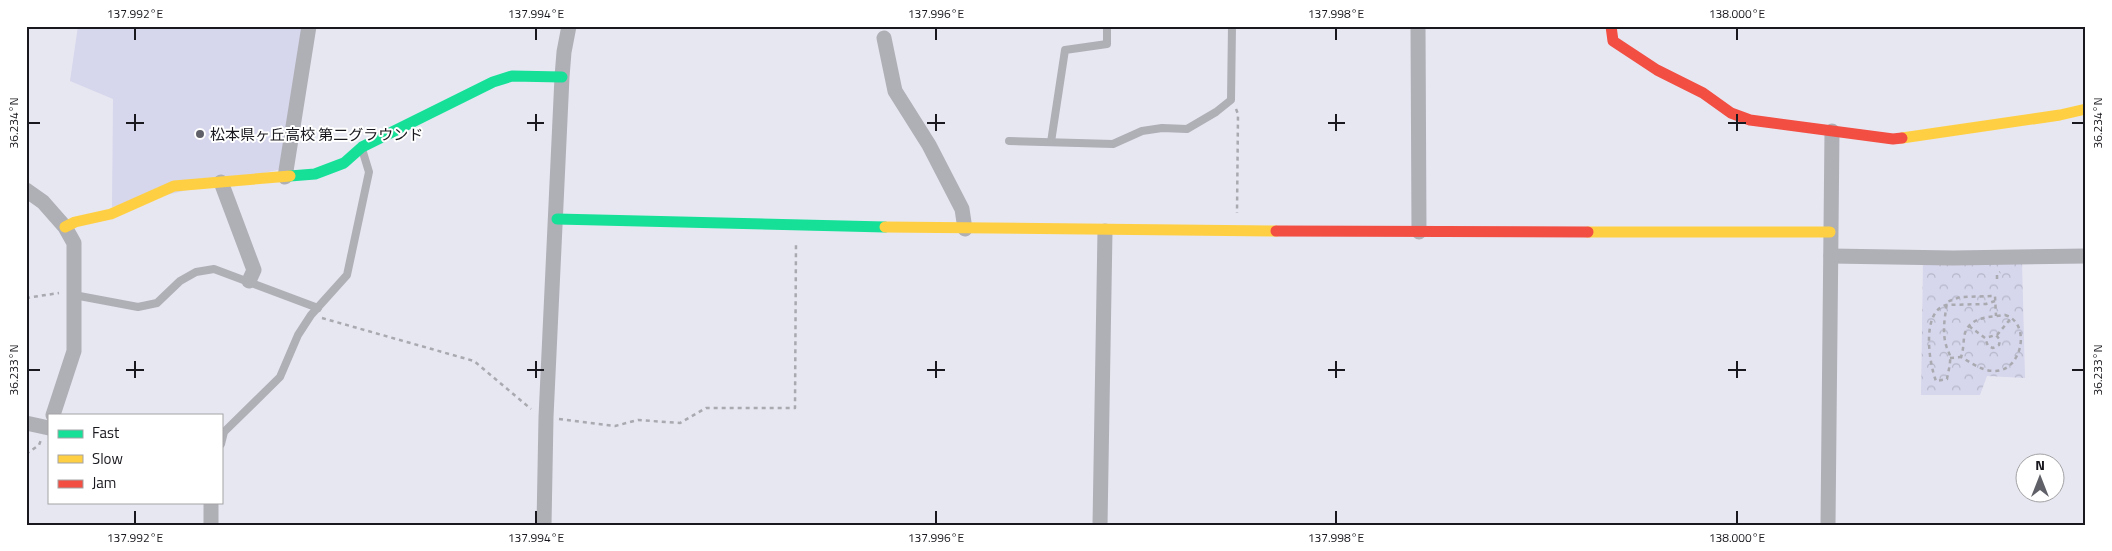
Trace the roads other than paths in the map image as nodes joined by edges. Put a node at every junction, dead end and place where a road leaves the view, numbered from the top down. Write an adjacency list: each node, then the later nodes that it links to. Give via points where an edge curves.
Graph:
1 (308, 26): 14 (street)
2 (569, 26): 8 (street)
3 (1107, 26): 12 (lane, via 1107,44 1065,50)
4 (1232, 26): 12 (lane, via 1231,100 1216,112 1187,130 1162,128 1142,131 1113,144)
5 (1418, 26): 21 (street)
6 (1611, 26): 10 (street, via 1612,41 1656,70 1703,93 1731,113 1750,120)
7 (884, 38): 19 (street, via 895,91 929,145 958,201)
8 (562, 77): 13 (street, via 512,76 493,82); 17 (street)
9 (2086, 109): 10 (street, via 1893,139)
10 (1832, 132): 22 (street)
11 (1009, 141): 12 (lane)
12 (1051, 142)
13 (362, 147): 14 (street, via 344,163 316,174); 27 (lane, via 369,172 347,275)
14 (285, 177): 15 (street)
15 (221, 182): 18 (street, via 174,186 111,214); 25 (street, via 254,270)
16 (26, 190): 18 (street, via 43,202)
17 (557, 219): 19 (street); 34 (street, via 546,417)
18 (65, 227): 26 (street, via 74,243)
19 (965, 229): 20 (street)
20 (1105, 231): 21 (street); 35 (street)
21 (1420, 232): 22 (street)
22 (1830, 232): 23 (street)
23 (1830, 256): 24 (street); 36 (street)
24 (2086, 256)
25 (249, 281): 26 (lane, via 214,269 196,272 180,282 158,304 138,308); 27 (lane)
26 (74, 295): 28 (street, via 74,351)
27 (318, 308): 31 (lane, via 298,335 280,377 224,432)
28 (54, 414)
29 (26, 423): 30 (street)
30 (48, 428)
31 (222, 440)
32 (211, 504): 33 (street)
33 (211, 525)
34 (544, 525)
35 (1100, 525)
36 (1828, 525)

